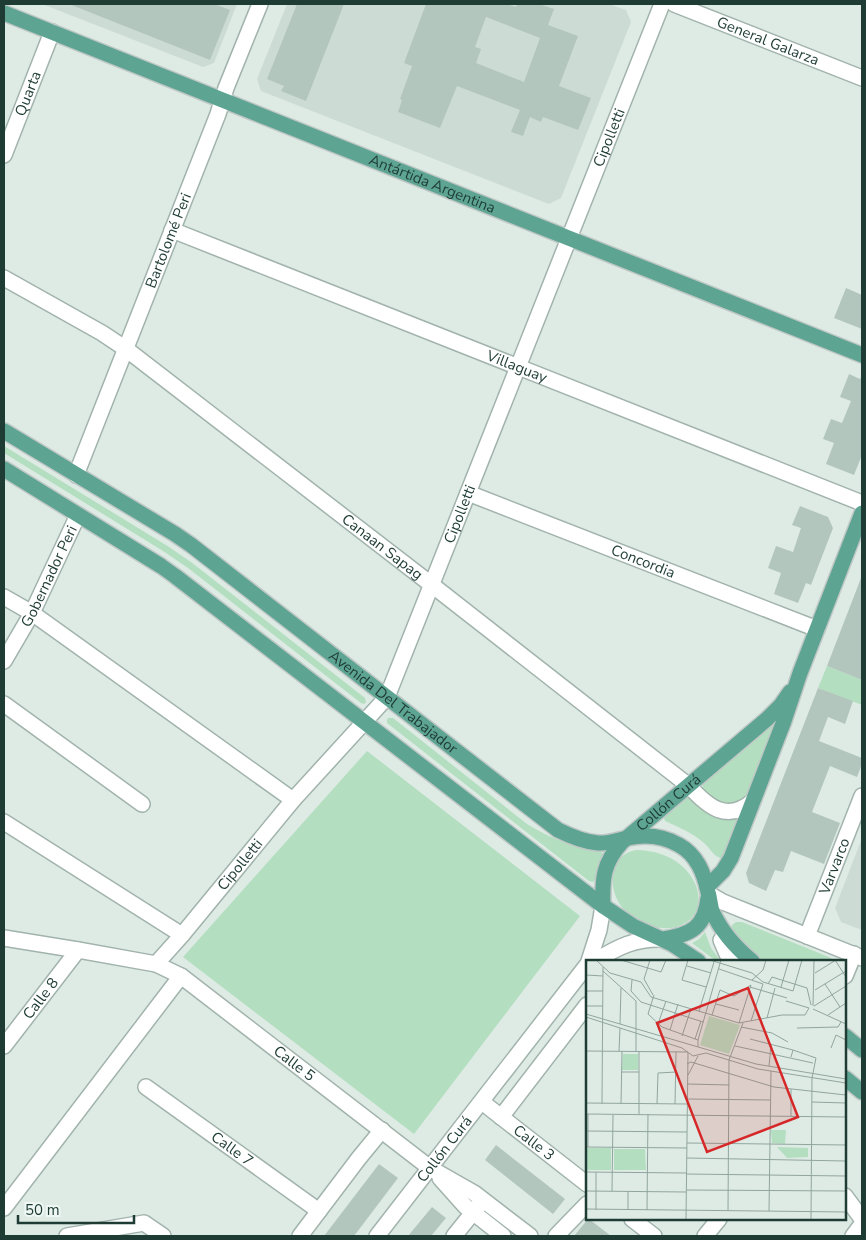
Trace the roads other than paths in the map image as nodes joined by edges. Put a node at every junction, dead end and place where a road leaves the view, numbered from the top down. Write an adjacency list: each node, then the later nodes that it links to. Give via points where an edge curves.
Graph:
1 (260, 4): 7 (street, Bartolomé Peri)
2 (662, 4): 10 (street, Cipolletti)
3 (674, 4): 6 (street, General Galarza)
4 (4, 13): 5 (main road, Antártida Argentina)
5 (52, 32): 7 (main road, Antártida Argentina); 8 (street, Quarta)
6 (862, 78)
7 (222, 100): 9 (street, Bartolomé Peri); 10 (main road, Antártida Argentina)
8 (4, 155)
9 (172, 230): 12 (street, Bartolomé Peri); 14 (street, Villaguay)
10 (569, 238): 13 (main road, Antártida Argentina); 14 (street, Cipolletti)
11 (4, 278): 12 (street, Canaan Sapag)
12 (126, 349): 17 (street, Bartolomé Peri); 22 (street, Canaan Sapag)
13 (862, 355)
14 (518, 367): 18 (street, Cipolletti); 19 (street, Villaguay)
15 (4, 431): 17 (main road, Avenida Del Trabajador)
16 (4, 470): 21 (main road)
17 (76, 475): 28 (main road, Avenida Del Trabajador, via 197,549)
18 (468, 493): 22 (street, Cipolletti); 25 (street, Concordia)
19 (862, 503)
20 (862, 513): 25 (main road, Collón Curá)
21 (78, 515): 24 (street, Gobernador Peri); 30 (main road, via 161,566)
22 (432, 585): 28 (street, Cipolletti); 31 (street, Canaan Sapag)
23 (4, 597): 24 (street)
24 (32, 613): 26 (street, Gobernador Peri); 33 (street)
25 (817, 629): 27 (main road, Collón Curá)
26 (4, 661)
27 (800, 672): 31 (main road, Collón Curá, via 775,712); 34 (main road, Collón Curá)
28 (387, 697): 30 (street, Cipolletti); 37 (main road, Avenida Del Trabajador, via 558,830 598,843)
29 (4, 704): 35 (street)
30 (365, 723): 33 (street, Cipolletti); 39 (main road)
31 (689, 786): 34 (street, Canaan Sapag, via 708,805 723,811 736,811); 37 (main road, Collón Curá)
32 (862, 796): 41 (street, Varvarco)
33 (293, 800): 40 (street, Cipolletti)
34 (753, 800): 38 (main road, Collón Curá, via 728,865)
35 (142, 804)
36 (4, 822): 40 (street)
37 (628, 838): 38 (main road, Avenida Del Trabajador, via 661,837 681,846 696,860); 39 (main road, Collón Curá, via 616,848 607,863)
38 (708, 890): 41 (street, via 723,902); 43 (main road, via 706,912 696,927 683,935); 51 (main road, Avenida Del Trabajador, via 712,910 725,933)
39 (602, 906): 43 (main road, via 633,926); 46 (street, Collón Curá, via 599,930)
40 (182, 936): 52 (street, Cipolletti)
41 (807, 936): 45 (street)
42 (4, 938): 44 (street)
43 (663, 939): 47 (street, via 634,942); 48 (main road)
44 (78, 950): 52 (street, Calle 5); 58 (street, Calle 8)
45 (858, 956): 54 (street)
46 (589, 960)
47 (597, 960)
48 (697, 960)
49 (733, 960): 50 (street, via 721,940)
50 (740, 960)
51 (751, 960)
52 (156, 964): 55 (street, Calle 5)
53 (586, 967): 63 (street, Collón Curá)
54 (846, 974)
55 (181, 976): 65 (street, Calle 5); 71 (street)
56 (586, 1006): 64 (street)
57 (846, 1037): 59 (main road)
58 (4, 1046)
59 (862, 1050)
60 (846, 1079): 62 (main road)
61 (146, 1087): 72 (street, Calle 7)
62 (862, 1092)
63 (482, 1102): 64 (street, Calle 3); 66 (street, Collón Curá)
64 (501, 1117): 67 (street, Calle 3)
65 (382, 1130): 66 (street, Calle 5); 72 (street)
66 (430, 1168): 69 (street, Calle 5); 73 (street, Calle 5); 81 (street, Collón Curá)
67 (586, 1183)
68 (846, 1197): 74 (street)
69 (483, 1199): 73 (street); 84 (street, Calle 5)
70 (586, 1205): 85 (street)
71 (4, 1208)
72 (319, 1212): 80 (street)
73 (473, 1212): 82 (street); 83 (street, Calle 5)
74 (862, 1219)
75 (633, 1220): 86 (street)
76 (718, 1220): 87 (street)
77 (862, 1224): 88 (street)
78 (68, 1236): 79 (street, via 144,1223)
79 (163, 1236)
80 (300, 1236)
81 (377, 1236)
82 (454, 1236)
83 (503, 1236)
84 (530, 1236)
85 (556, 1236)
86 (654, 1236)
87 (705, 1236)
88 (854, 1236)

